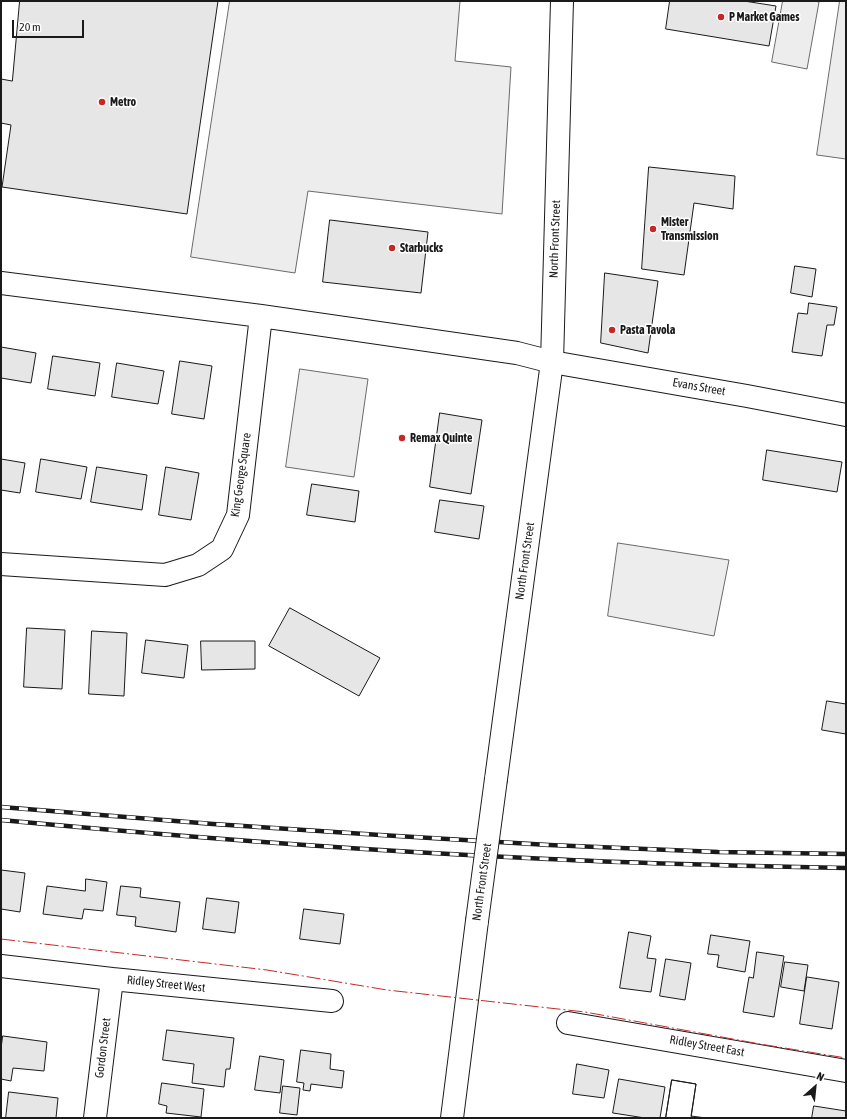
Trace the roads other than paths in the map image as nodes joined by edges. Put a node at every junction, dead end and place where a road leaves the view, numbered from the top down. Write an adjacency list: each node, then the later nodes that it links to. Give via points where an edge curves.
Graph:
1 (562, 1): 4 (street, North Front Street)
2 (1, 283): 3 (street)
3 (261, 316): 4 (street, via 517,353); 6 (street, King George Square, via 238,515 222,549 198,565 165,574)
4 (552, 362): 5 (street, Evans Street); 13 (street, North Front Street, bridge)
5 (846, 415)
6 (1, 564)
7 (1, 966): 8 (street, Ridley Street West)
8 (112, 979): 9 (street, Ridley Street West); 12 (street, Gordon Street)
9 (332, 1001)
10 (568, 1023): 11 (street, Ridley Street East)
11 (846, 1071)
12 (95, 1118)
13 (452, 1118)

